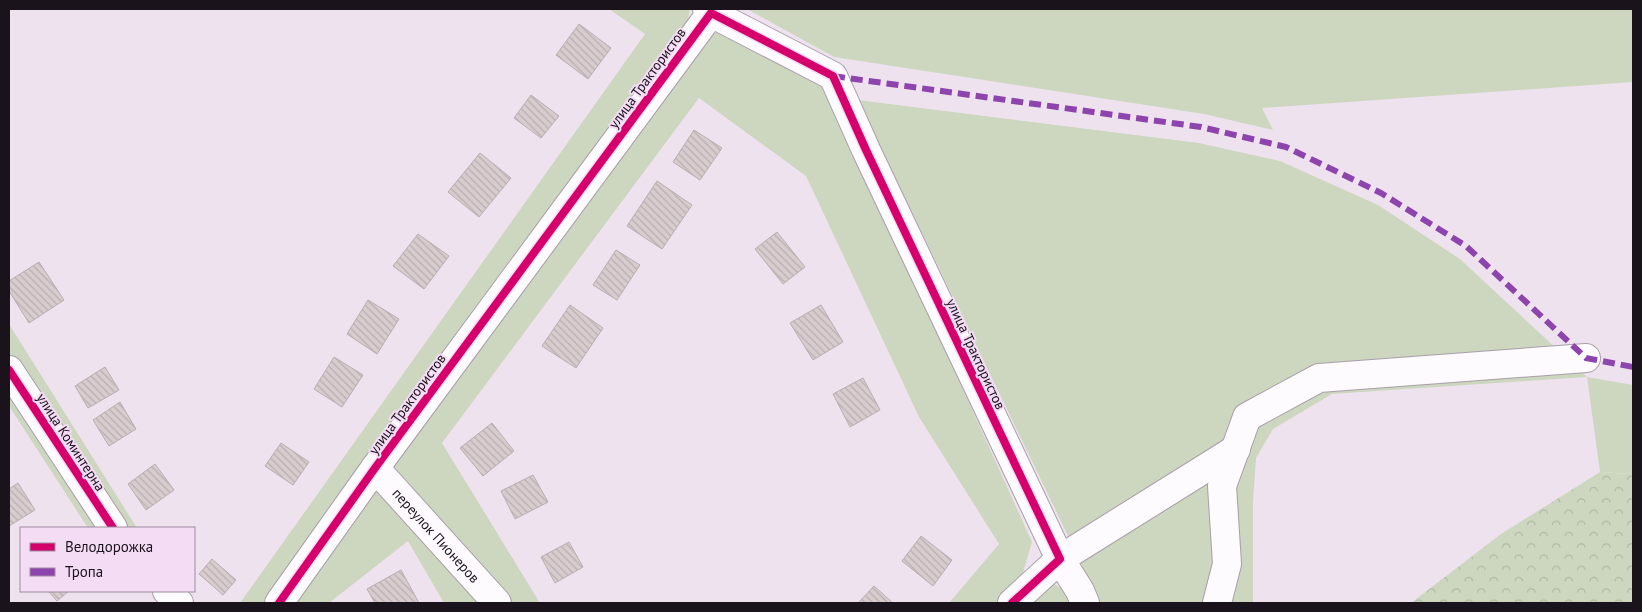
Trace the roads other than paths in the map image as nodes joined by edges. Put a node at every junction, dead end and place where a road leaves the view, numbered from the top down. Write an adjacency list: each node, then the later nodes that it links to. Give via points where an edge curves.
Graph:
1 (709, 11): 5 (street, улица Трактористов); 7 (street, улица Трактористов, via 833,76)
2 (1586, 358): 4 (street, via 1319,378 1247,417)
3 (9, 370): 6 (street, улица Коминтерна)
4 (1236, 449): 7 (street); 14 (street, via 1222,486 1227,564)
5 (375, 468): 10 (street, улица Трактористов); 11 (street, переулок Пионеров)
6 (112, 527)
7 (1060, 559): 12 (street); 13 (street, улица Трактористов)
8 (168, 592): 9 (street)
9 (179, 603)
10 (279, 603)
11 (497, 603)
12 (1012, 603)
13 (1085, 603)
14 (1217, 603)

